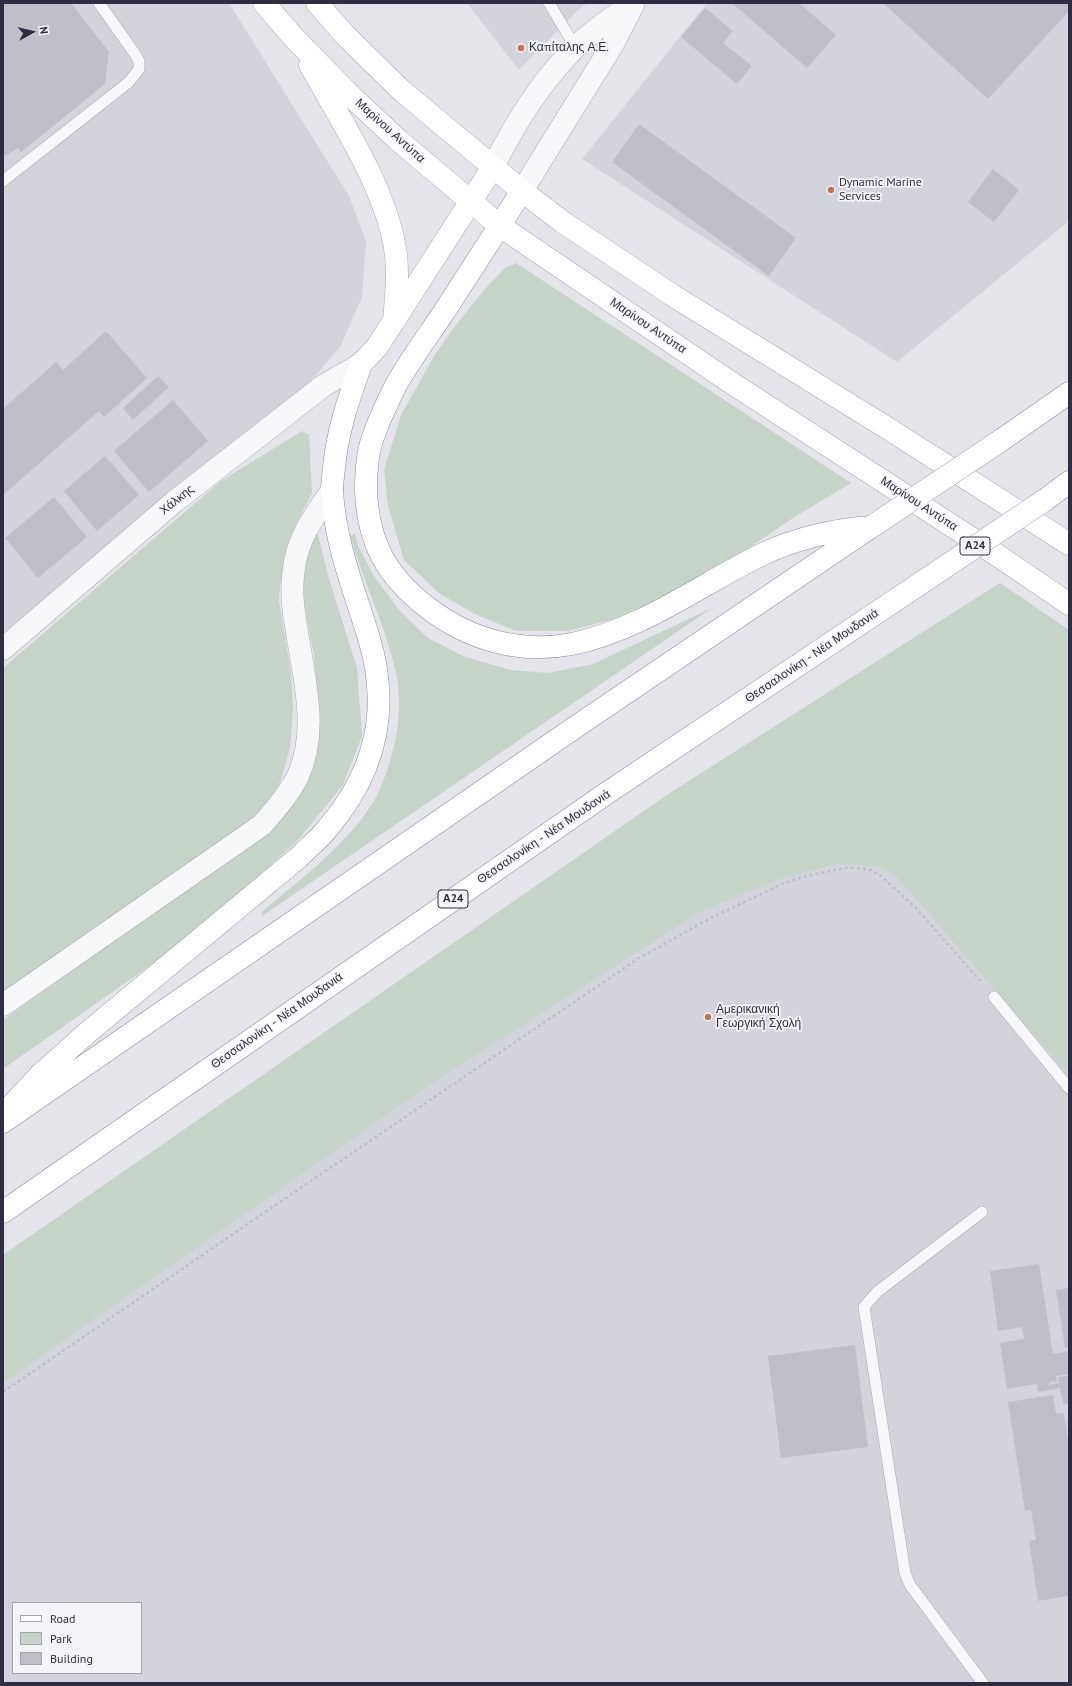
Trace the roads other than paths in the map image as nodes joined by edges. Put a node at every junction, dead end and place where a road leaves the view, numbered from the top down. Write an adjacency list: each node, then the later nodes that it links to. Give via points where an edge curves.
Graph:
1 (98, 3): 9 (lane, via 136,54 139,69 128,82)
2 (264, 3): 6 (main road, Μαρίνου Αντύπα)
3 (317, 3): 8 (main road, via 402,92)
4 (549, 3): 7 (lane)
5 (633, 3): 7 (street, via 596,29); 10 (street, via 613,44)
6 (296, 39): 11 (main road, Μαρίνου Αντύπα, via 357,103); 13 (main road, via 365,164 388,221 395,248 397,274)
7 (576, 48): 8 (street, via 556,69 519,118)
8 (493, 167): 10 (main road); 11 (main road)
9 (3, 181)
10 (522, 191): 12 (main road); 21 (main road, via 564,223 672,295)
11 (470, 202): 12 (main road, Μαρίνου Αντύπα); 13 (main road)
12 (500, 226): 20 (main road, via 397,383 372,439 366,475 370,530 378,552 416,599 470,634 498,643 522,647 572,644 646,617 764,554 815,535 841,529); 22 (main road, Μαρίνου Αντύπα, via 730,382)
13 (394, 321): 14 (main road, via 377,347)
14 (361, 364): 17 (main road, via 344,413); 23 (street, Χάλκης, via 323,386 174,502)
15 (1069, 393): 20 (main road, bridge)
16 (1069, 482): 19 (main road, Θεσσαλονίκη - Νέα Μουδανιά / Α24)
17 (332, 490): 25 (street, via 305,529 294,567 293,609 307,693 307,748 298,776 283,801 262,825); 27 (main road, via 344,562 370,641 378,681 377,732 360,782 327,830 299,857 87,1033 40,1075)
18 (1069, 497): 19 (main road)
19 (1045, 500): 29 (main road, Θεσσαλονίκη - Νέα Μουδανιά / Α24, bridge, via 591,804)
20 (871, 527): 28 (main road, via 568,732)
21 (1069, 544)
22 (1069, 604)
23 (3, 649)
24 (994, 997): 26 (lane)
25 (3, 1005)
26 (1069, 1088)
27 (3, 1115)
28 (3, 1122)
29 (3, 1212)
30 (982, 1212): 31 (lane, via 876,1292 864,1308 905,1573 910,1585)
31 (983, 1683)

